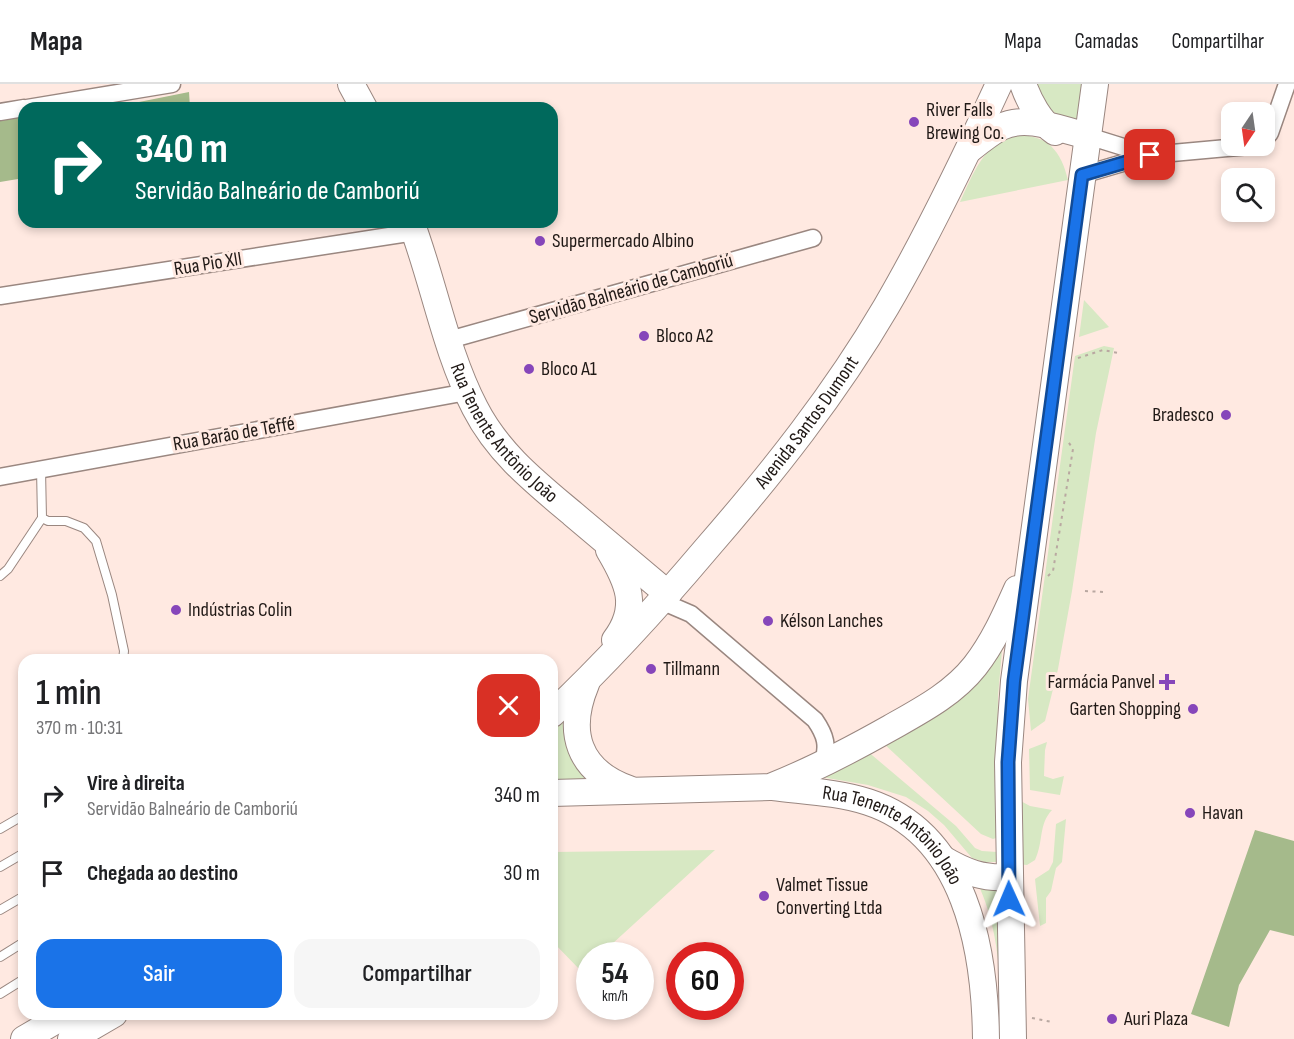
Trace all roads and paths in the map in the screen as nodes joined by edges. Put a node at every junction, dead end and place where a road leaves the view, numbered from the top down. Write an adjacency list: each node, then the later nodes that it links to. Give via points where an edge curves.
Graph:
1 (172, 84): 7 (street)
2 (351, 84): 8 (main road)
3 (999, 84): 15 (main road, Avenida Santos Dumont)
4 (1023, 84): 12 (main road)
5 (1095, 84): 13 (main road)
6 (1287, 84): 11 (street)
7 (62, 102)
8 (361, 102)
9 (18, 109): 10 (street)
10 (0, 112)
11 (1275, 119)
12 (1047, 127): 13 (main road); 15 (main road, via 1025,122 1008,124); 17 (main road, via 1067,145)
13 (1088, 136): 16 (street); 17 (main road)
14 (1221, 149): 16 (street)
15 (968, 151): 34 (main road, Avenida Santos Dumont, via 886,307 825,402 772,472)
16 (1150, 155): 17 (street)
17 (1082, 175): 30 (main road)
18 (407, 228): 21 (street, Rua Pio XII)
19 (413, 228): 22 (main road, Rua Tenente Antônio João)
20 (813, 238): 22 (street, Servidão Balneário de Camboriú)
21 (0, 296)
22 (448, 340): 25 (main road, Rua Tenente Antônio João)
23 (1118, 353): 24 (path, via 1103,350)
24 (1072, 360)
25 (467, 392): 26 (street, Rua Barão de Teffé); 29 (main road, Rua Tenente Antônio João, via 507,456)
26 (41, 469): 27 (street, Rua Barão de Teffé); 28 (lane)
27 (0, 477)
28 (42, 518): 31 (lane); 35 (lane, via 84,528 96,541)
29 (603, 539): 34 (main road, Rua Tenente Antônio João); 37 (main road, via 627,588 628,619 614,641)
30 (1028, 563): 39 (main road, via 996,634 975,667 959,683 941,699); 48 (main road, via 1008,762)
31 (0, 576)
32 (1085, 591): 33 (path)
33 (1103, 592)
34 (664, 597): 36 (main road, Avenida Santos Dumont); 39 (street, Rua Tenente Antônio João, via 691,614 815,720 826,737)
35 (124, 654)
36 (587, 682): 38 (main road, Avenida Santos Dumont); 41 (main road, via 576,721 580,747 605,778)
37 (558, 702)
38 (558, 709)
39 (823, 764): 40 (main road)
40 (770, 787): 41 (main road); 46 (main road, Rua Tenente Antônio João, via 868,802 906,822)
41 (635, 790): 42 (main road)
42 (558, 793)
43 (18, 819): 44 (lane)
44 (0, 829)
45 (18, 856): 47 (lane)
46 (943, 859): 48 (main road, via 975,875); 61 (main road, Rua Tenente Antônio João, via 966,903 979,951)
47 (0, 867)
48 (1009, 877): 62 (main road)
49 (18, 900): 50 (lane)
50 (0, 910)
51 (18, 946): 52 (lane)
52 (0, 957)
53 (18, 983): 54 (lane)
54 (0, 994)
55 (1026, 1017): 58 (path)
56 (57, 1020): 59 (main road)
57 (104, 1020): 60 (main road)
58 (1052, 1022)
59 (24, 1039)
60 (71, 1039)
61 (986, 1039)
62 (1012, 1039)

